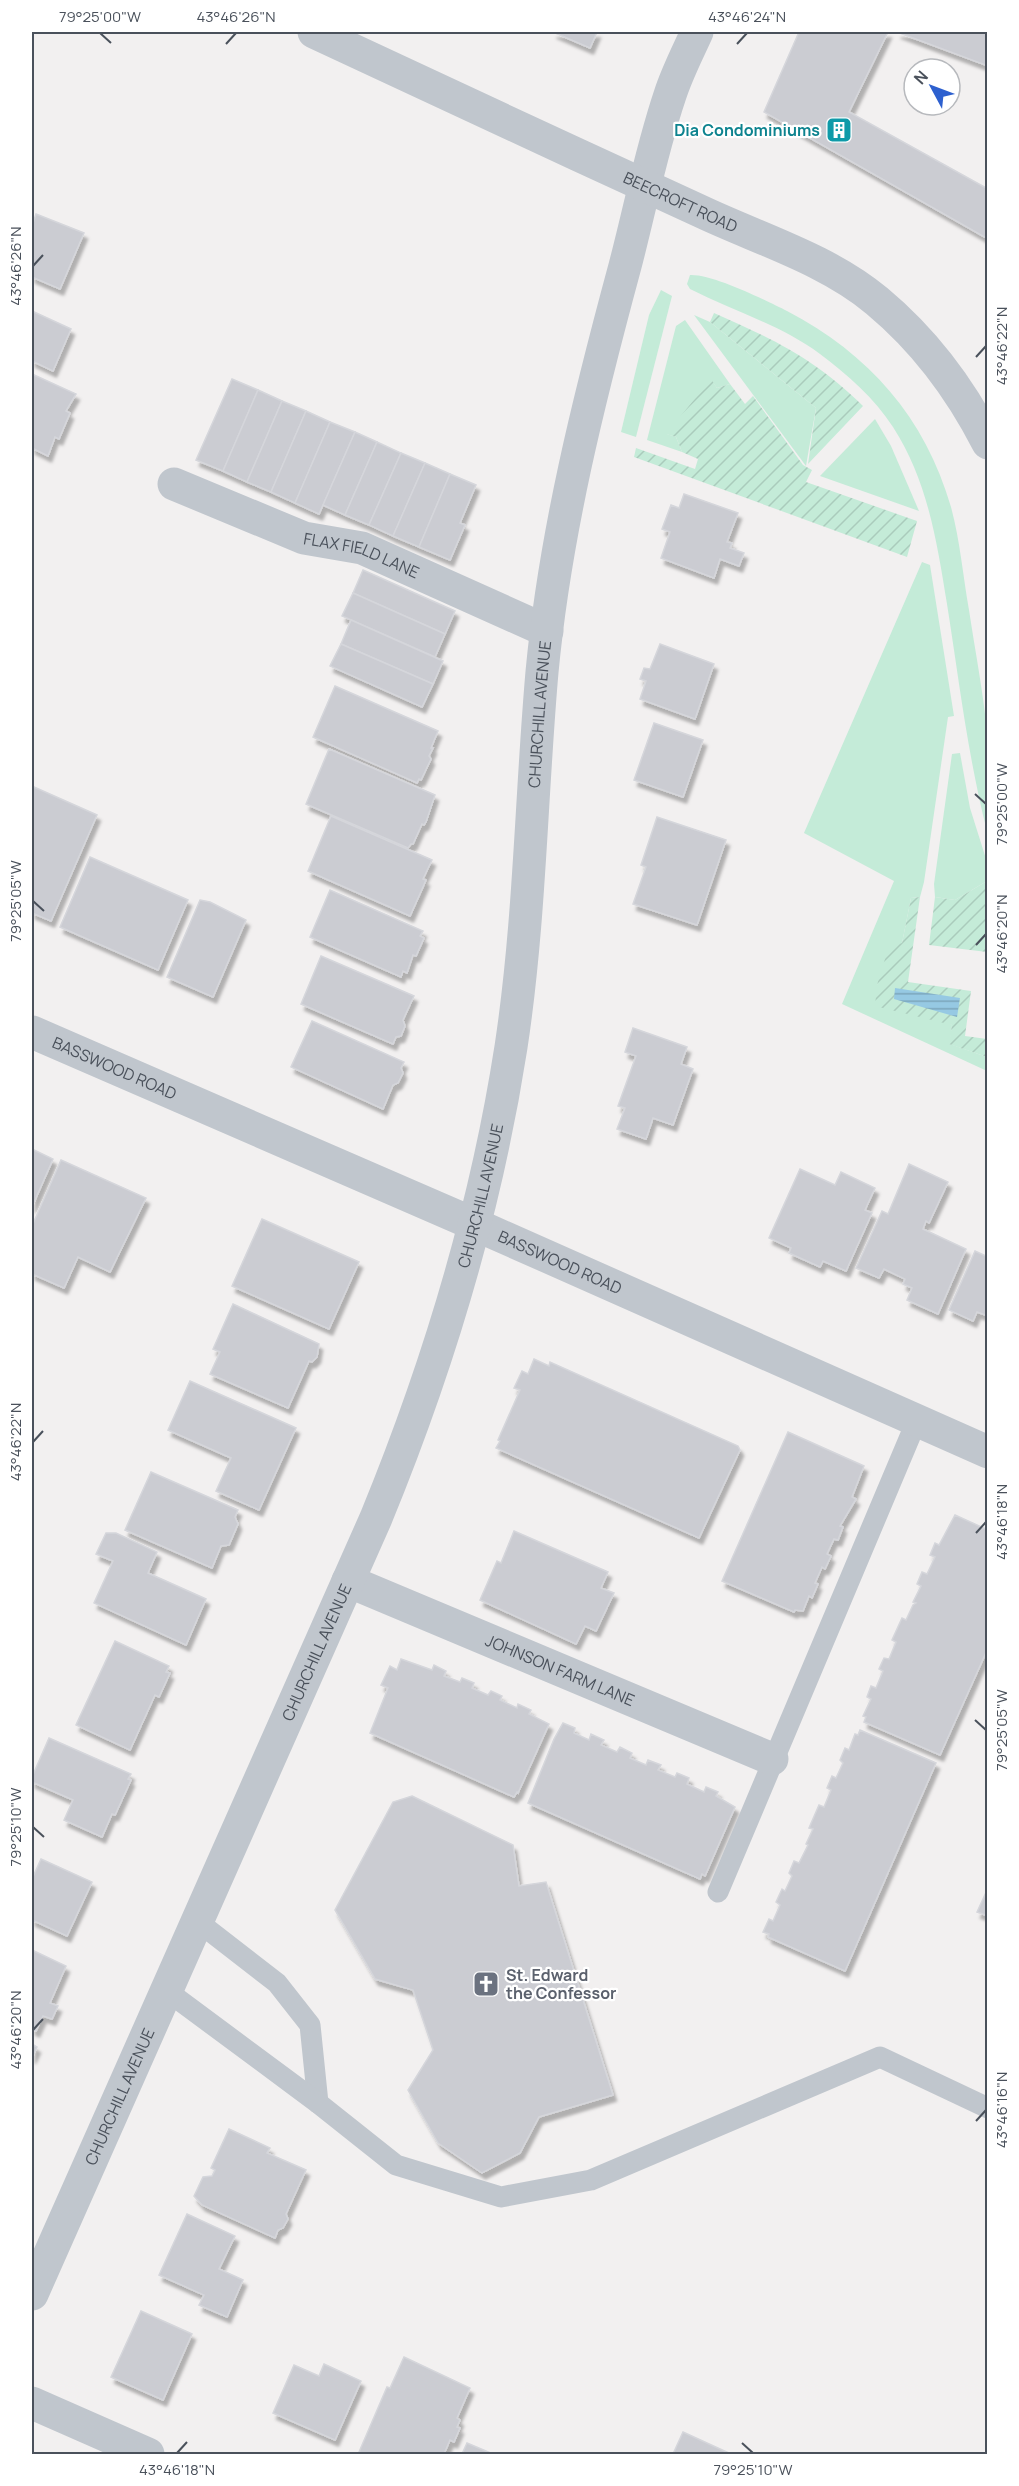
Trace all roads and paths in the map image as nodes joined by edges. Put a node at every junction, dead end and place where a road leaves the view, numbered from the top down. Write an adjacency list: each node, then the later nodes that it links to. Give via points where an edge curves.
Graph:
1 (314, 32): 3 (street, BEECROFT ROAD)
2 (697, 32): 3 (street, CHURCHILL AVENUE, via 670,93)
3 (646, 186): 4 (street, BEECROFT ROAD, via 860,288 894,316 940,364 959,390); 6 (street, CHURCHILL AVENUE, via 568,498)
4 (987, 443)
5 (174, 484): 6 (street, FLAX FIELD LANE, via 304,538 362,548)
6 (547, 631): 8 (street, CHURCHILL AVENUE, via 519,983 499,1111)
7 (32, 1032): 8 (street, BASSWOOD ROAD)
8 (474, 1224): 9 (street, BASSWOOD ROAD); 11 (street, CHURCHILL AVENUE, via 420,1403)
9 (917, 1420): 10 (street, BASSWOOD ROAD); 12 (lane)
10 (987, 1452)
11 (348, 1581): 12 (street, JOHNSON FARM LANE); 14 (street, CHURCHILL AVENUE)
12 (772, 1759): 13 (lane)
13 (718, 1892)
14 (197, 1921): 15 (street, CHURCHILL AVENUE); 16 (lane, via 277,1983 310,2025)
15 (167, 1991): 16 (lane); 18 (street, CHURCHILL AVENUE)
16 (318, 2103): 17 (lane, via 396,2165 501,2197 591,2180 880,2057)
17 (987, 2108)
18 (32, 2294)
19 (32, 2403): 20 (street)
20 (148, 2454)

